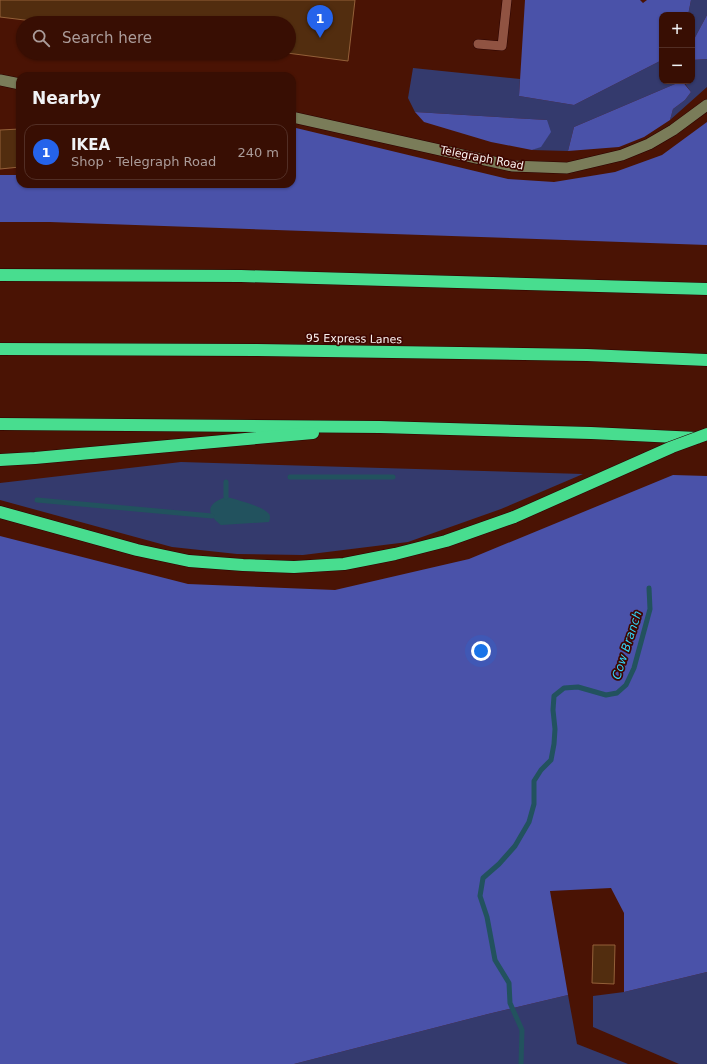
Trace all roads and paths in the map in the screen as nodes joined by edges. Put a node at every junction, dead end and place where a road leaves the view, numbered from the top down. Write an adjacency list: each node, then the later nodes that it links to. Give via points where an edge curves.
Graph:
1 (507, 0): 2 (lane, via 502,46)
2 (478, 44)
3 (0, 80): 4 (main road)
4 (16, 83)
5 (707, 105): 6 (main road, Telegraph Road, via 649,144 622,155 567,168 512,166)
6 (296, 118)
7 (0, 275): 8 (highway, via 241,276)
8 (707, 288)
9 (0, 349): 10 (highway, 95 Express Lanes, via 249,350)
10 (707, 360)
11 (0, 424): 12 (highway)
12 (380, 427): 14 (highway); 15 (highway)
13 (707, 434): 16 (highway, bridge, via 514,517 446,541 344,564 294,567 189,561 137,550)
14 (707, 438)
15 (0, 460)
16 (0, 512)

